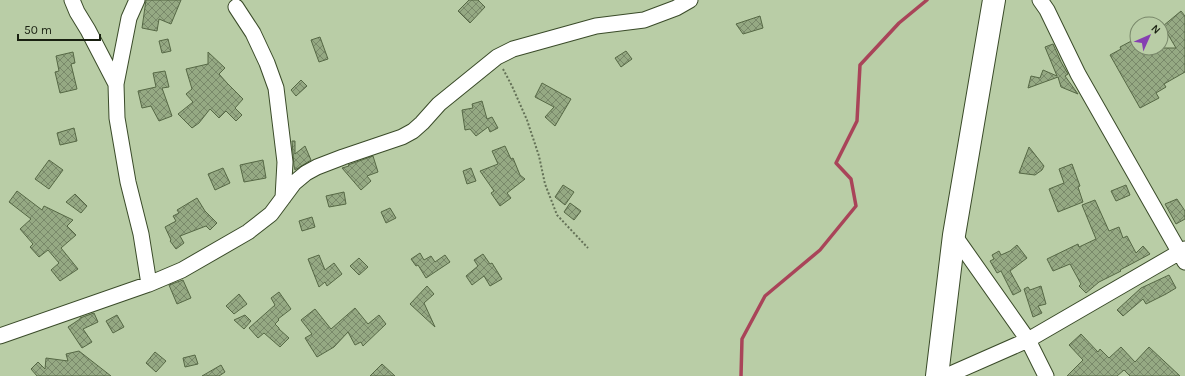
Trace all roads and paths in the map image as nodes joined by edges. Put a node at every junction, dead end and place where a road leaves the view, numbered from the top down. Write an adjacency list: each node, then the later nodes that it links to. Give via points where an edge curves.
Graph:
1 (72, 0): 8 (street)
2 (137, 0): 8 (street, via 129,18)
3 (690, 0): 7 (street, via 644,20 596,26 512,49)
4 (994, 0): 10 (highway)
5 (1040, 0): 12 (street, via 1078,74)
6 (236, 8): 9 (street, via 252,33 276,88 285,162)
7 (497, 57): 9 (street, via 439,104 413,131 317,167 294,183); 11 (path, via 527,120 545,184 557,215)
8 (116, 84): 13 (street, via 117,118)
9 (283, 198): 13 (street, via 271,214 248,232 182,270)
10 (954, 235): 15 (street); 16 (highway)
11 (588, 248)
12 (1183, 254): 15 (street)
13 (149, 284): 14 (street)
14 (0, 336)
15 (1028, 340): 17 (street); 18 (street)
16 (937, 376)
17 (946, 376)
18 (1046, 376)

